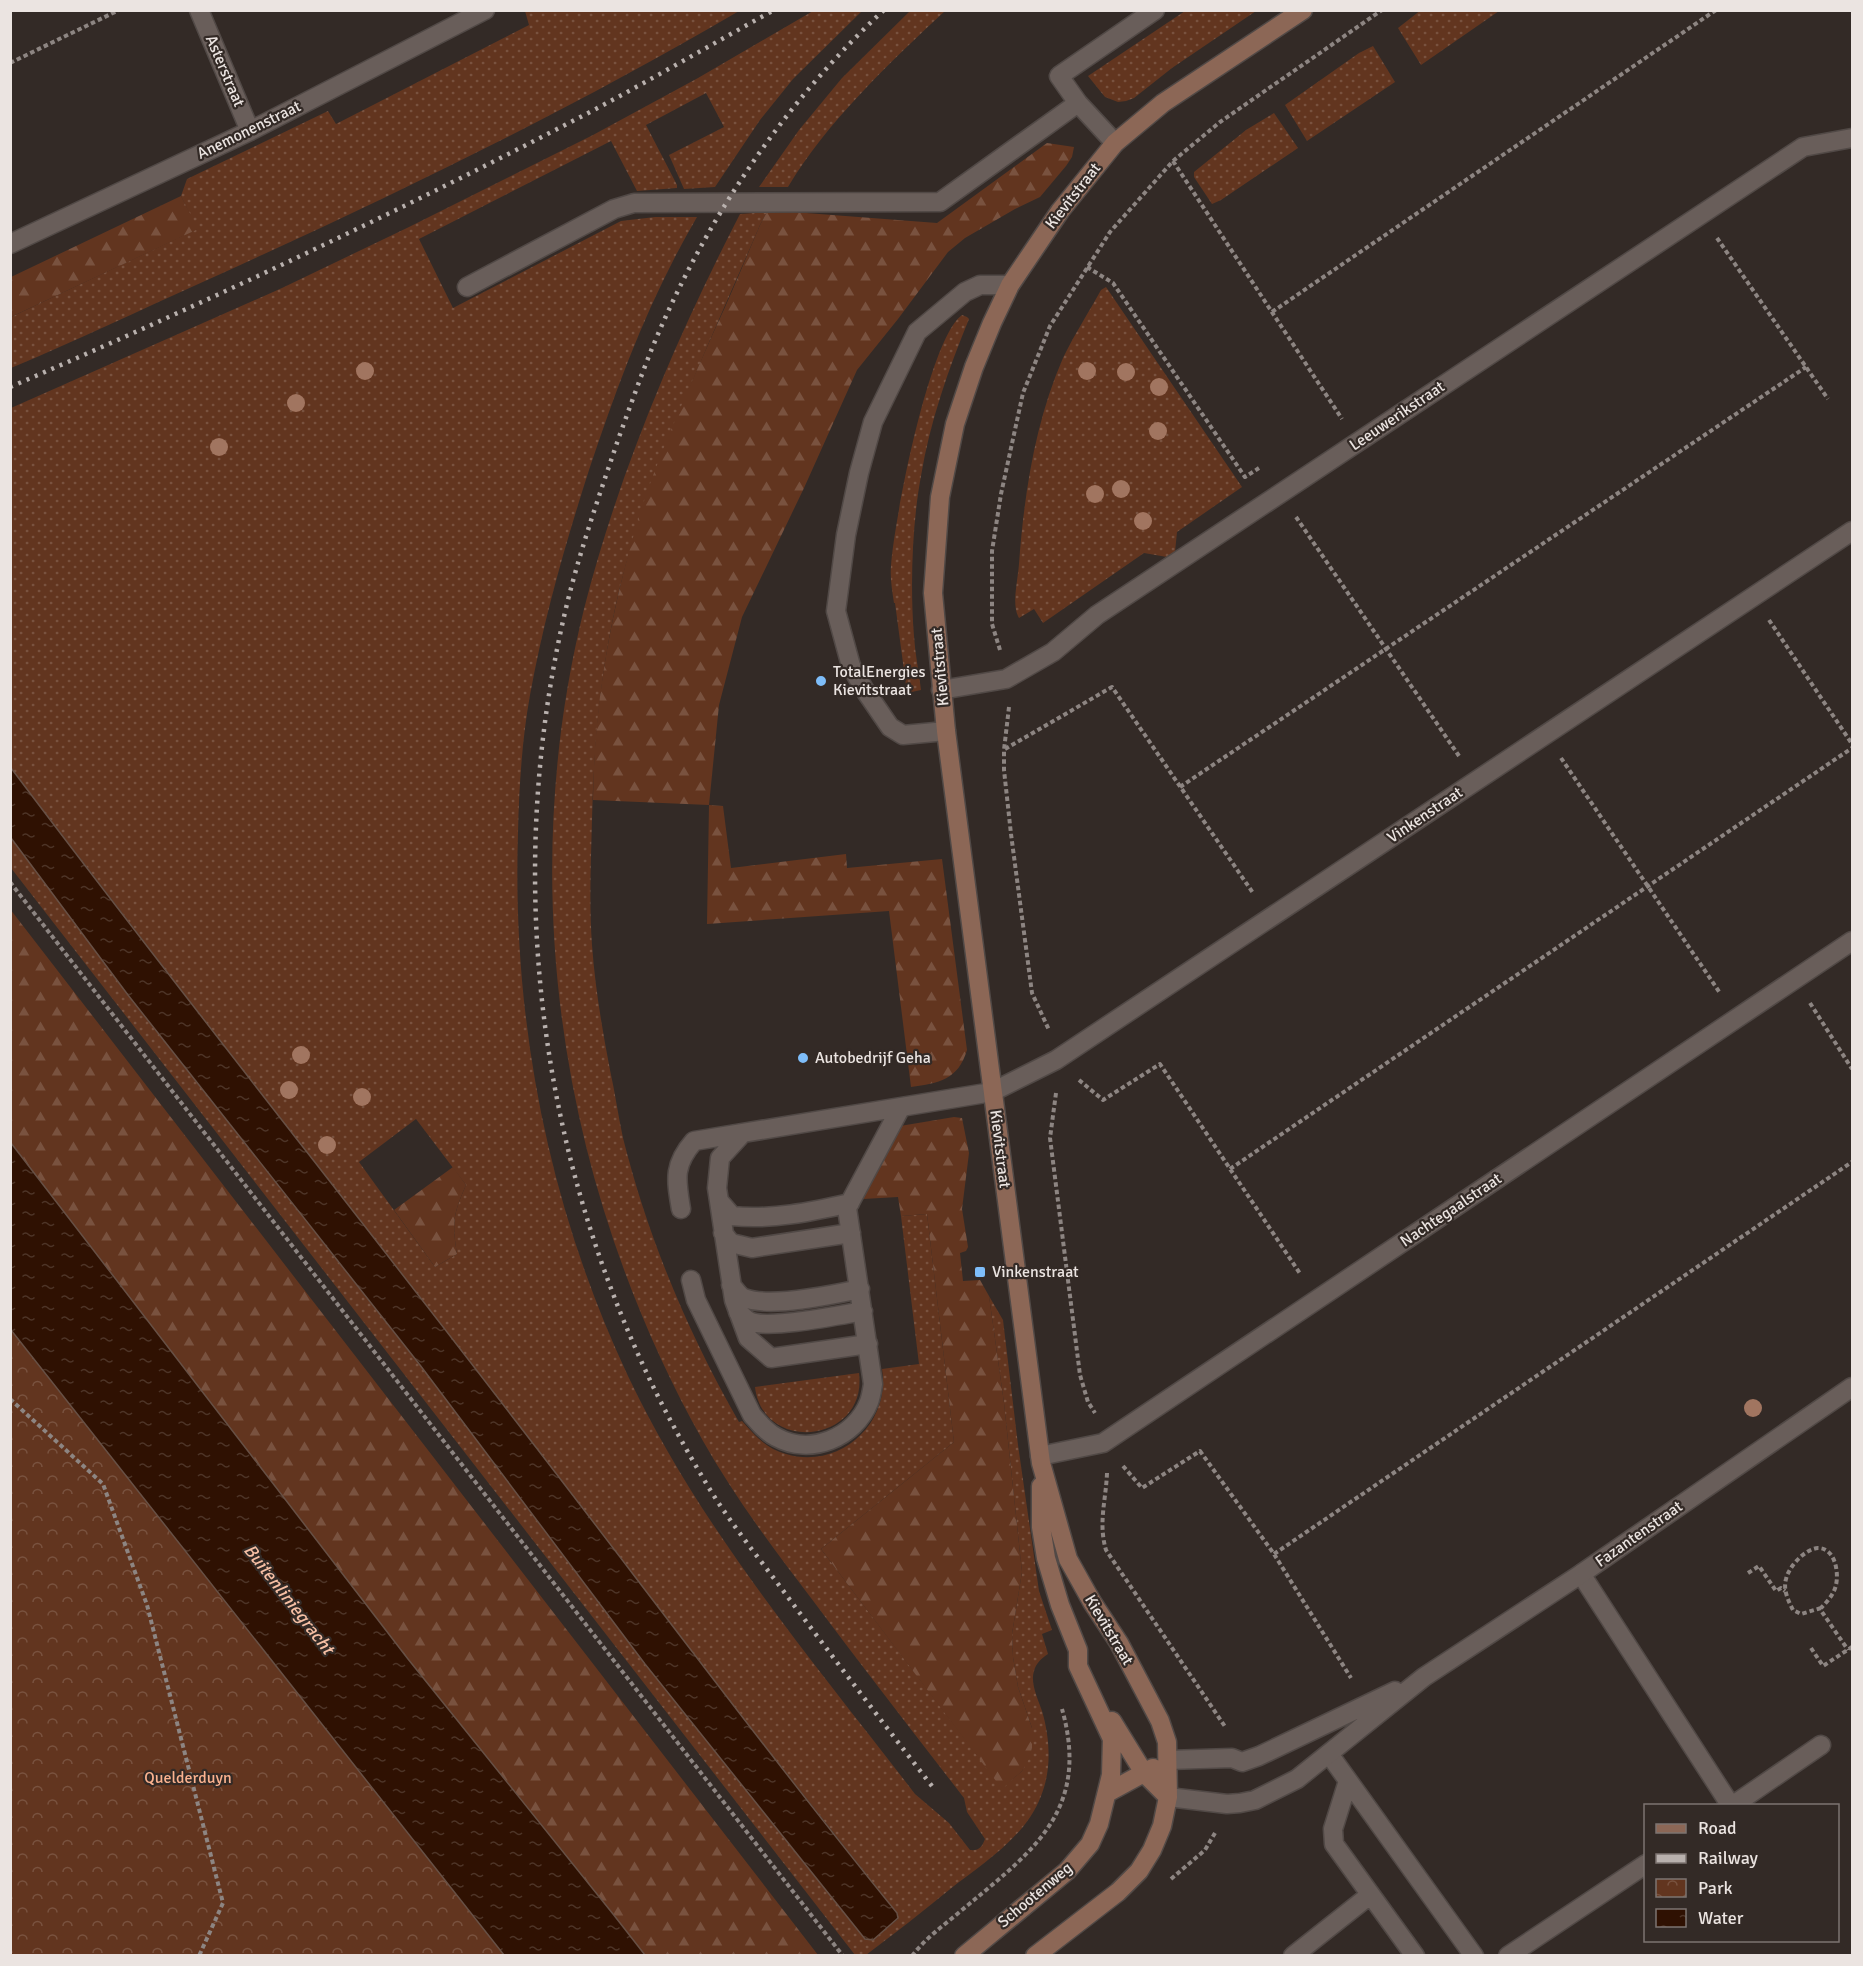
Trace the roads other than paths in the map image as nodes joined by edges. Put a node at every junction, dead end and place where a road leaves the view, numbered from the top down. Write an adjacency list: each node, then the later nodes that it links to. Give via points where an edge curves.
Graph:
1 (199, 10): 6 (street, Asterstraat)
2 (485, 10): 6 (street, Anemonenstraat)
3 (1155, 10): 5 (street, via 1059,76)
4 (1303, 10): 8 (main road, Kievitstraat, via 1163,103)
5 (1078, 103): 8 (street); 11 (street, via 940,202 634,203 614,209)
6 (250, 131): 9 (street, Anemonenstraat)
7 (1852, 138): 13 (street, Leeuwerikstraat, via 1803,147 1097,615 1053,652 1006,679)
8 (1115, 143): 10 (main road, Kievitstraat, via 1060,211)
9 (10, 244)
10 (1010, 285): 13 (main road, Kievitstraat, via 974,367 955,424 940,497 933,593); 14 (street, via 980,285 965,292 918,332 873,422 846,535 836,611 851,666 898,734)
11 (467, 287)
12 (1852, 531): 16 (street, Vinkenstraat, via 1056,1060)
13 (942, 690): 14 (main road, Kievitstraat)
14 (946, 731): 16 (main road, Kievitstraat)
15 (1852, 941): 31 (street, Nachtegaalstraat, via 1103,1443)
16 (992, 1092): 17 (street, Vinkenstraat); 31 (main road, Kievitstraat)
17 (901, 1107): 18 (street, Vinkenstraat); 20 (street)
18 (742, 1134): 19 (street, via 720,1158); 21 (street, Vinkenstraat, via 694,1142 682,1154 676,1180)
19 (719, 1201): 20 (street, via 732,1216 752,1218); 22 (street)
20 (850, 1203): 23 (street, via 847,1208)
21 (681, 1209)
22 (723, 1233): 23 (street, via 731,1243 753,1248); 25 (street)
23 (851, 1233): 26 (street)
24 (691, 1280): 29 (street, via 696,1300 752,1415 766,1431 790,1443 834,1440 861,1418 873,1384)
25 (731, 1285): 26 (street, via 742,1298 762,1302); 28 (street)
26 (860, 1289): 27 (street)
27 (863, 1311): 28 (street, via 765,1324 750,1322); 29 (street)
28 (738, 1312): 29 (street, via 747,1338 771,1358)
29 (868, 1344)
30 (1852, 1387): 32 (street, Fazantenstraat)
31 (1040, 1459): 33 (main road, Kievitstraat, via 1041,1527 1060,1605 1078,1650); 37 (main road, Kievitstraat, via 1068,1559 1160,1721)
32 (1581, 1574): 34 (street, Fazantenstraat); 42 (street)
33 (1078, 1666): 38 (main road); 40 (main road, Kievitstraat, via 1112,1739)
34 (1424, 1677): 36 (street, Fazantenstraat); 37 (street, Fazantenstraat, via 1242,1762 1232,1758)
35 (1821, 1745): 43 (street)
36 (1329, 1754): 39 (street); 41 (street, Fazantenstraat, via 1298,1779 1255,1800 1227,1804)
37 (1168, 1760): 38 (main road); 41 (main road, Kievitstraat)
38 (1144, 1773): 40 (main road); 41 (main road)
39 (1348, 1781): 45 (street, via 1333,1829 1334,1844); 50 (street)
40 (1107, 1793): 46 (main road, Schootenweg, via 1100,1824 1090,1844 1067,1871)
41 (1168, 1797): 47 (main road, via 1162,1826 1139,1871)
42 (1730, 1804)
43 (1734, 1804)
44 (1644, 1864): 51 (street)
45 (1370, 1895): 48 (street); 49 (street)
46 (964, 1956)
47 (1035, 1956)
48 (1293, 1956)
49 (1415, 1956)
50 (1474, 1956)
51 (1508, 1956)

